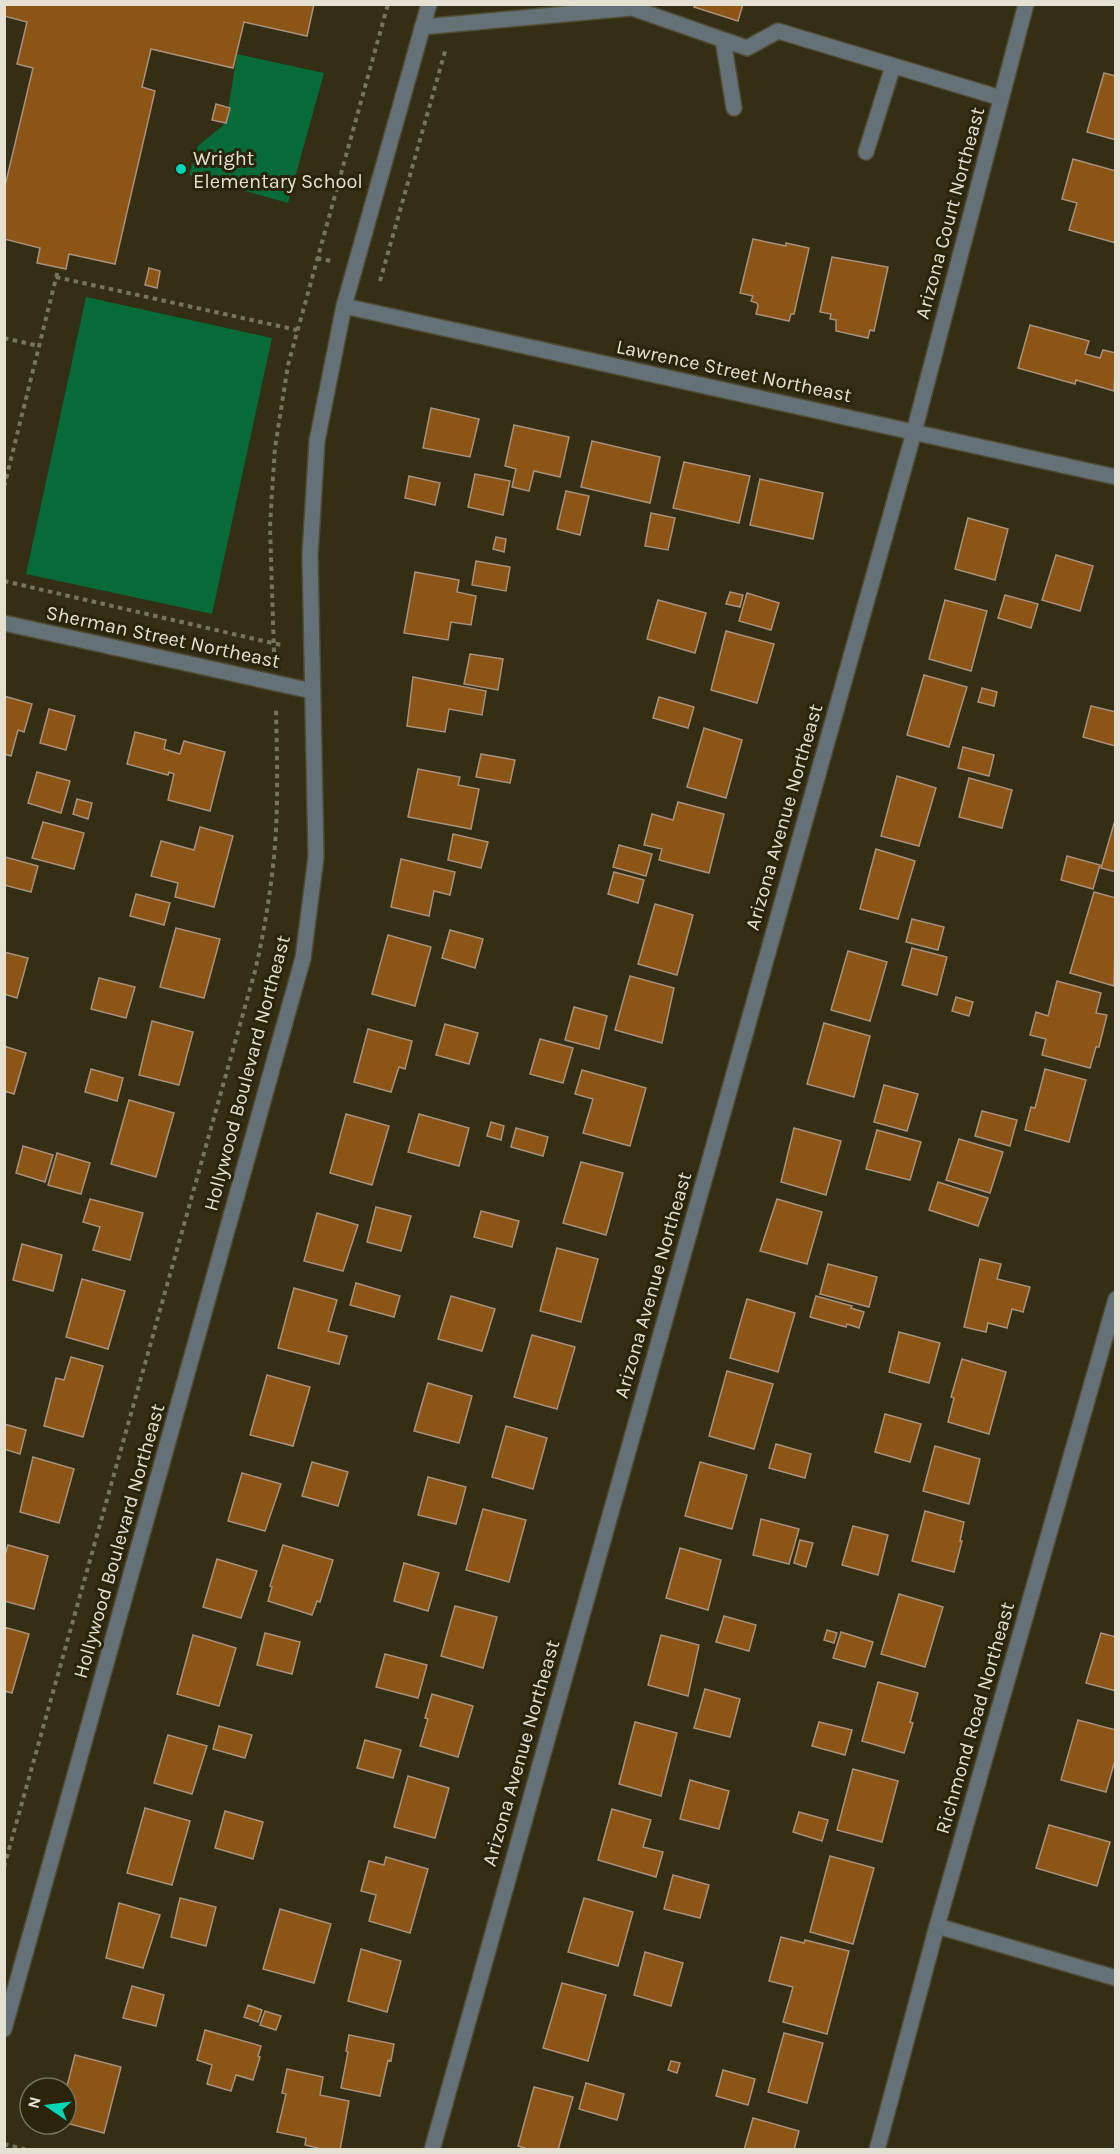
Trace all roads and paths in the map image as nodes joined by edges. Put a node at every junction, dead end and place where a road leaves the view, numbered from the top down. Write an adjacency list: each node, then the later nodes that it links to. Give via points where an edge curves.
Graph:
1 (388, 4): 11 (path)
2 (429, 4): 5 (street, Hollywood Boulevard Northeast)
3 (1026, 4): 8 (street, Arizona Court Northeast)
4 (452, 24): 5 (street); 6 (street, via 632,8); 15 (path)
5 (422, 27): 16 (street, Hollywood Boulevard Northeast)
6 (723, 40): 7 (street, via 747,48 778,31); 9 (street)
7 (893, 66): 8 (street); 10 (street)
8 (1001, 98): 20 (street, Arizona Court Northeast)
9 (734, 108)
10 (866, 152)
11 (317, 258): 12 (path); 17 (path)
12 (331, 261)
13 (58, 270): 14 (path)
14 (56, 277): 17 (path); 19 (path)
15 (380, 281)
16 (344, 306): 20 (street, Lawrence Street Northeast); 28 (street, Hollywood Boulevard Northeast, via 317,441 310,555)
17 (297, 330): 25 (path, via 280,416 272,492)
18 (4, 338): 19 (path)
19 (39, 346): 22 (path)
20 (914, 432): 21 (street, Lawrence Street Northeast); 37 (street, Arizona Avenue Northeast)
21 (1116, 477)
22 (4, 487)
23 (4, 581): 25 (path)
24 (4, 623): 28 (street, Sherman Street Northeast)
25 (273, 643): 26 (path); 27 (path)
26 (281, 645)
27 (274, 652)
28 (312, 691): 34 (street, Hollywood Boulevard Northeast, via 316,857 303,958)
29 (276, 708): 31 (path, via 278,780 273,866 255,971)
30 (1116, 1299): 32 (street, Richmond Road Northeast)
31 (4, 1866)
32 (937, 1926): 33 (street); 38 (street, Richmond Road Northeast)
33 (1116, 1978)
34 (4, 2029)
35 (4, 2144): 36 (path)
36 (27, 2150)
37 (432, 2150)
38 (877, 2150)

